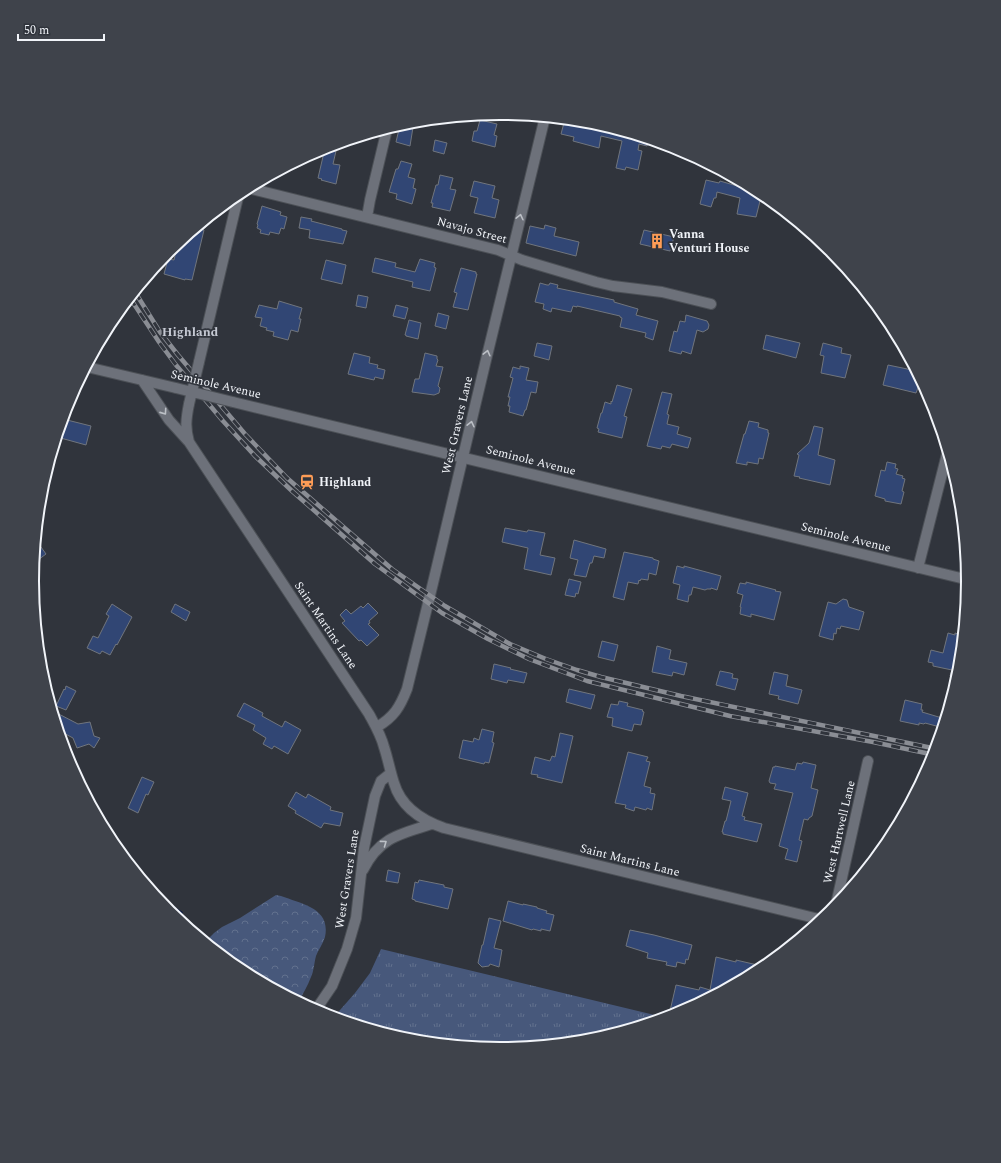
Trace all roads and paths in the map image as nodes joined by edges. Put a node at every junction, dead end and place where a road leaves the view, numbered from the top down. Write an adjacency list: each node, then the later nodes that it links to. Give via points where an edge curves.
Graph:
1 (543, 122): 6 (street, West Gravers Lane, one-way to 1)
2 (386, 135): 5 (street)
3 (257, 190): 5 (street, Navajo Street)
4 (237, 203): 10 (street, Saint Martins Lane, bridge)
5 (367, 217): 6 (street, Navajo Street)
6 (511, 255): 7 (street, Navajo Street, via 596,282 662,292); 12 (street, West Gravers Lane, one-way to 6)
7 (711, 304)
8 (92, 368): 9 (street, Seminole Avenue)
9 (142, 380): 10 (street, Seminole Avenue, bridge); 11 (street, Saint Martins Lane, one-way to 11, via 169,420)
10 (192, 392): 11 (street, Saint Martins Lane, bridge, via 186,427); 12 (street, Seminole Avenue, bridge)
11 (189, 442): 16 (street, Saint Martins Lane)
12 (463, 458): 14 (street, Seminole Avenue); 16 (street, West Gravers Lane, via 407,689 396,712)
13 (945, 460): 14 (street)
14 (918, 568): 15 (street, Seminole Avenue)
15 (962, 578)
16 (377, 727): 18 (street, Saint Martins Lane)
17 (868, 761): 21 (street, West Hartwell Lane)
18 (391, 773): 19 (street, Saint Martins Lane, via 396,790 402,799 415,814); 20 (street, West Gravers Lane, via 381,781 375,796)
19 (432, 824): 20 (street, one-way to 19, via 374,852 385,842 395,836); 22 (street, Saint Martins Lane)
20 (361, 874): 23 (street, West Gravers Lane, via 356,918 347,949 332,986)
21 (838, 896)
22 (816, 918)
23 (319, 1006)

